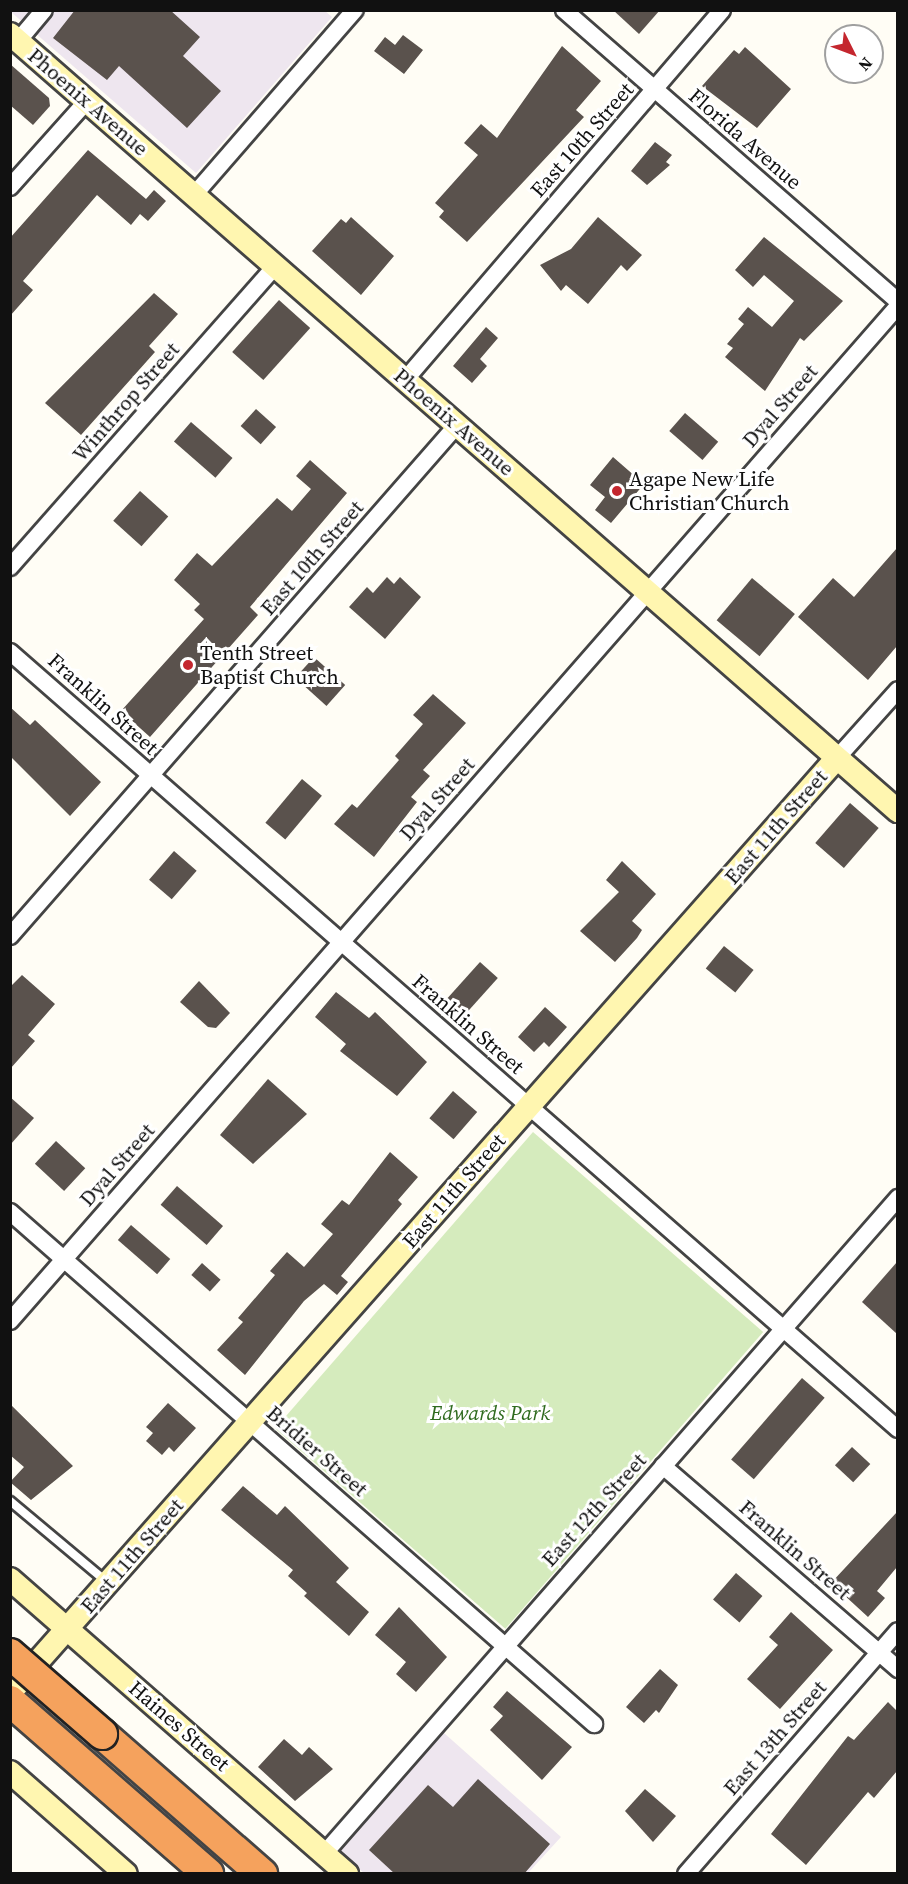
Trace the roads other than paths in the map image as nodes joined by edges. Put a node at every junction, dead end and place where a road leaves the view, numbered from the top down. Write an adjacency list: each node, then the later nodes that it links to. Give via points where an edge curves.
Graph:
1 (44, 10): 5 (street)
2 (355, 10): 9 (street)
3 (564, 10): 6 (street, Florida Avenue)
4 (722, 10): 6 (street, East 10th Street)
5 (14, 37): 7 (street, Phoenix Avenue)
6 (655, 90): 11 (street, Florida Avenue); 13 (street, East 10th Street)
7 (87, 100): 8 (street); 9 (street, Phoenix Avenue)
8 (10, 187)
9 (194, 195): 10 (street, Phoenix Avenue)
10 (275, 266): 13 (street, Phoenix Avenue); 15 (street, Winthrop Street)
11 (897, 301)
12 (897, 306): 16 (street, Dyal Street)
13 (405, 380): 14 (street, Phoenix Avenue)
14 (457, 425): 16 (street, Phoenix Avenue); 20 (street, East 10th Street)
15 (10, 567)
16 (647, 591): 19 (street, Phoenix Avenue); 23 (street, Dyal Street)
17 (10, 652): 20 (street, Franklin Street)
18 (897, 690): 19 (street, East 11th Street)
19 (837, 758): 21 (street, Phoenix Avenue); 24 (street, East 11th Street)
20 (151, 777): 22 (street, East 10th Street); 23 (street, Franklin Street)
21 (897, 811)
22 (10, 936)
23 (341, 943): 24 (street, Franklin Street); 27 (street, Dyal Street)
24 (529, 1107): 29 (street, Franklin Street); 30 (street, East 11th Street)
25 (897, 1198): 29 (street, East 12th Street)
26 (10, 1212): 27 (street, Bridier Street)
27 (65, 1259): 28 (street, Dyal Street); 30 (street, Bridier Street)
28 (10, 1322)
29 (782, 1329): 31 (street, Franklin Street); 32 (street, East 12th Street)
30 (250, 1422): 35 (street, East 11th Street); 38 (street, Bridier Street)
31 (897, 1429)
32 (663, 1466): 38 (street, East 12th Street); 39 (street, Franklin Street)
33 (10, 1501): 35 (lane)
34 (10, 1579): 36 (street, Haines Street)
35 (108, 1582): 36 (street, East 11th Street)
36 (67, 1629): 42 (street, East 11th Street); 46 (street, Haines Street)
37 (897, 1631): 39 (street, East 13th Street)
38 (505, 1645): 44 (street, Bridier Street); 46 (street, East 12th Street)
39 (879, 1653): 41 (street, Franklin Street); 51 (street, East 13th Street)
40 (10, 1654): 49 (highway, bridge)
41 (897, 1669)
42 (10, 1693)
43 (10, 1701): 48 (highway)
44 (594, 1724)
45 (10, 1772): 47 (street)
46 (324, 1854): 50 (street, Haines Street)
47 (126, 1874)
48 (208, 1874)
49 (262, 1874)
50 (347, 1874)
51 (686, 1874)

